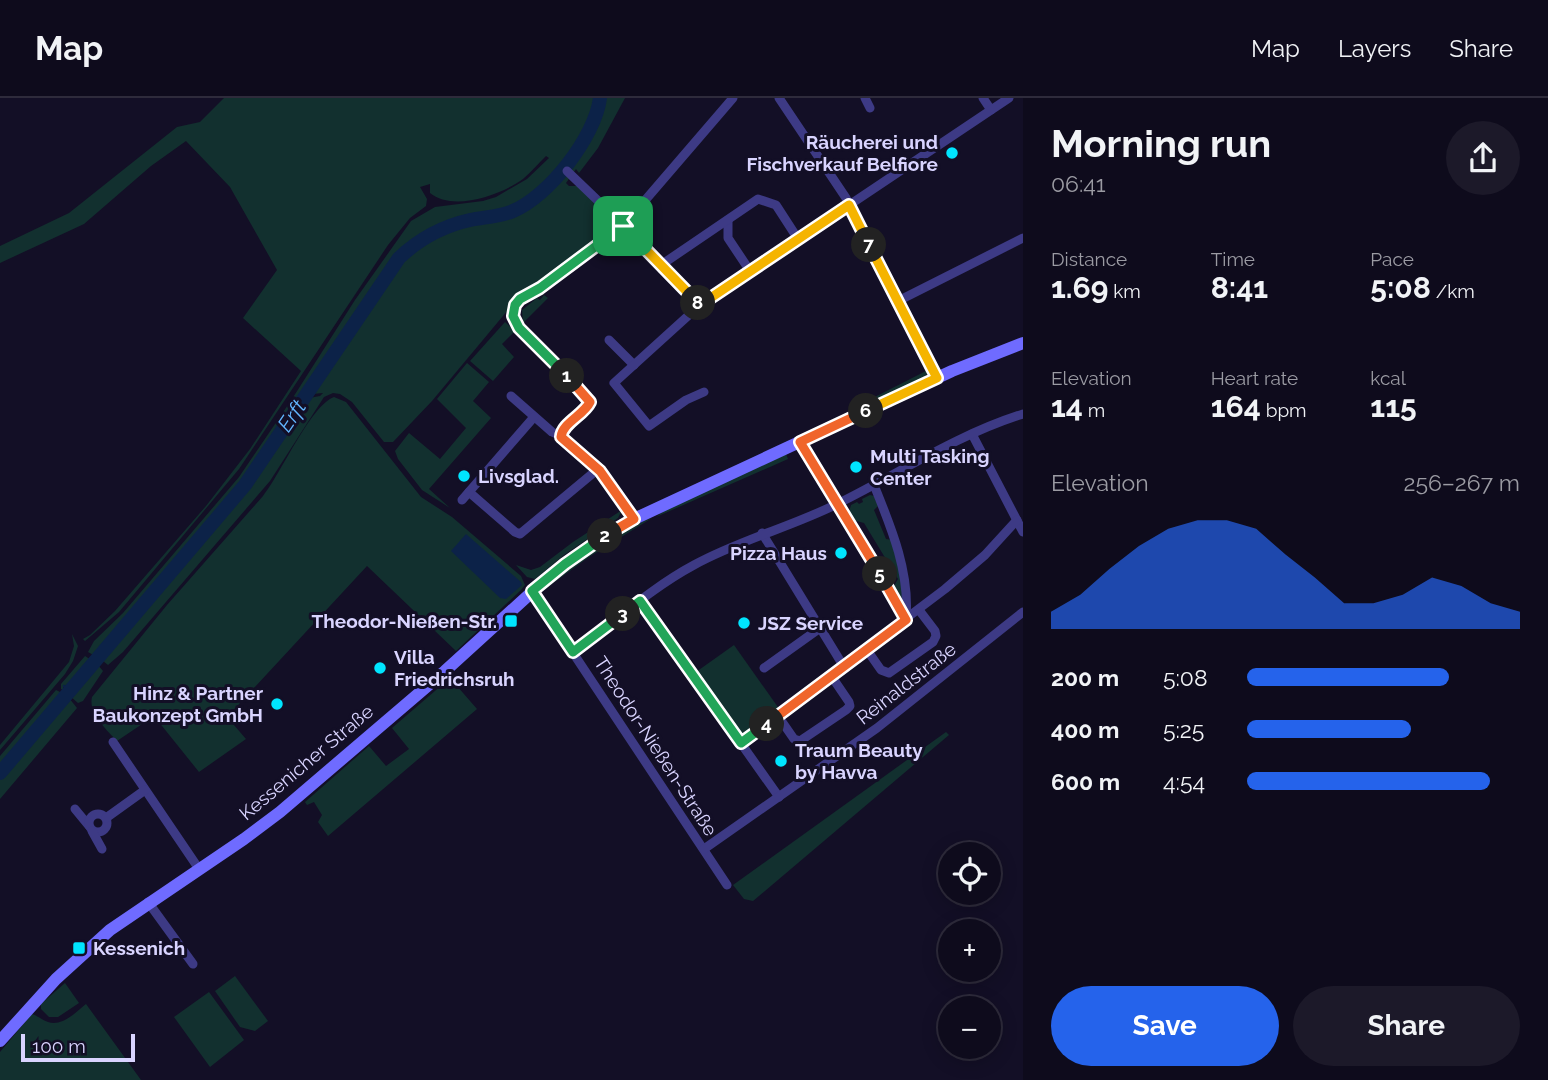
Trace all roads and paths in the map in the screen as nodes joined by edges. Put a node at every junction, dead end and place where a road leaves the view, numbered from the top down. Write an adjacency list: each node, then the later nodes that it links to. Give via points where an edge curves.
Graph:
1 (733, 98): 11 (street)
2 (779, 98): 9 (street)
3 (864, 98): 6 (street)
4 (982, 98): 7 (street)
5 (1009, 98): 7 (street)
6 (870, 107)
7 (990, 110): 9 (street)
8 (567, 171): 11 (street)
9 (849, 205): 12 (street); 16 (street)
10 (728, 220): 12 (street, via 758,199 767,201 776,205); 14 (street); 15 (street, via 728,238)
11 (623, 226): 14 (street); 27 (street, via 515,305 513,316 519,328 590,400)
12 (798, 239): 15 (street)
13 (1023, 239): 16 (street)
14 (661, 265): 17 (street)
15 (750, 271): 17 (street)
16 (898, 301): 21 (street)
17 (700, 304): 20 (street)
18 (609, 340): 20 (street)
19 (1023, 343): 21 (main road, Kessenicher Straße)
20 (634, 365): 22 (street, via 614,383 649,426)
21 (937, 378): 28 (main road, Kessenicher Straße)
22 (704, 392)
23 (511, 396): 25 (street)
24 (1023, 414): 26 (street)
25 (534, 417): 27 (street); 29 (street, via 465,496 520,534)
26 (972, 434): 30 (street); 33 (street)
27 (561, 436): 29 (street)
28 (800, 442): 31 (street); 32 (main road, Kessenicher Straße)
29 (598, 469): 32 (street)
30 (874, 485): 31 (street); 40 (street, via 901,559 908,601)
31 (837, 504): 35 (street); 40 (street)
32 (634, 519): 36 (main road, Kessenicher Straße)
33 (1017, 520): 34 (street); 38 (street, via 985,555)
34 (1023, 531)
35 (762, 533): 37 (street, via 695,564); 41 (street)
36 (532, 591): 43 (street, Theodor-Nießen-Straße); 56 (main road, Kessenicher Straße, via 322,778)
37 (640, 601): 43 (street); 49 (street)
38 (919, 610): 40 (street); 42 (street, via 935,631 933,642 889,673 881,670)
39 (1023, 612): 51 (street, Reinaldstraße, via 877,728)
40 (906, 620): 42 (street)
41 (820, 628): 44 (street); 45 (street)
42 (867, 650): 44 (street)
43 (573, 652): 55 (street, Theodor-Nießen-Straße)
44 (844, 667): 46 (street)
45 (764, 668)
46 (832, 677): 47 (street); 47 (street, via 849,702 846,710 800,741)
47 (778, 716): 49 (street)
48 (113, 743): 50 (street)
49 (741, 743): 51 (street)
50 (145, 790): 53 (street, via 106,818 107,824 99,832); 56 (street)
51 (779, 797): 55 (street, Reinaldstraße)
52 (75, 809): 53 (street)
53 (90, 828): 54 (street)
54 (102, 849)
55 (704, 849): 57 (street, Theodor-Nießen-Straße)
56 (199, 869): 58 (main road, Kessenicher Straße)
57 (727, 885)
58 (148, 902): 59 (street); 60 (main road, Kessenicher Straße, via 78,957)
59 (193, 964)
60 (2, 1033)

